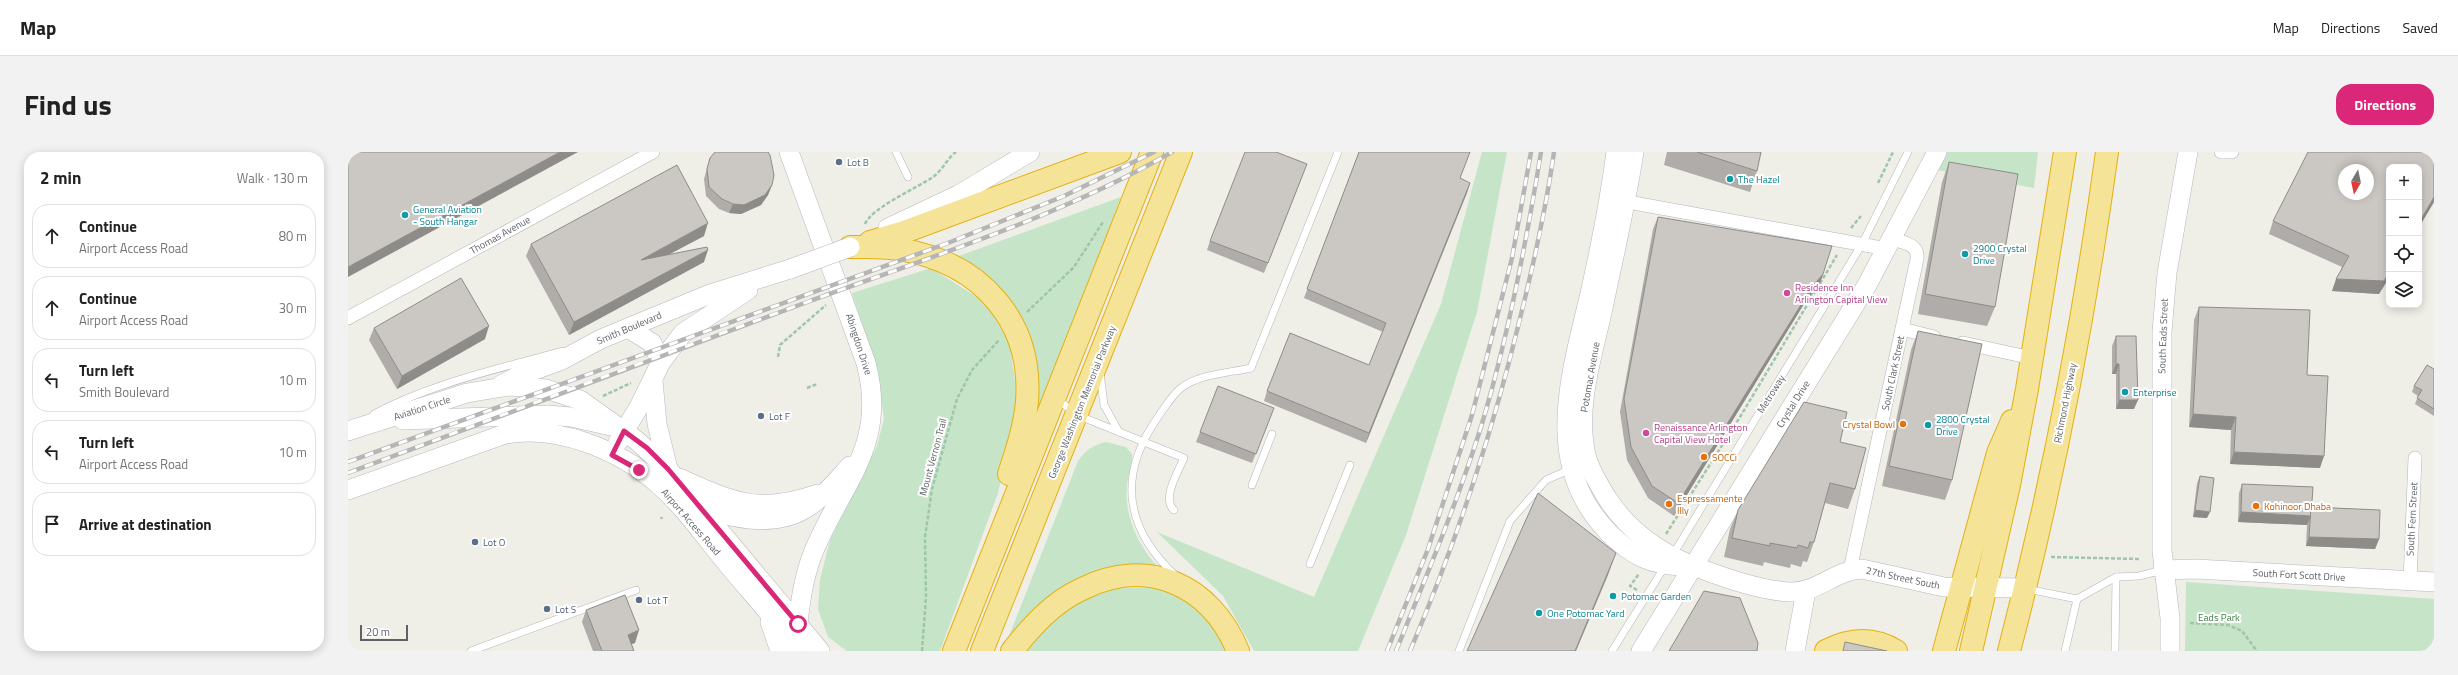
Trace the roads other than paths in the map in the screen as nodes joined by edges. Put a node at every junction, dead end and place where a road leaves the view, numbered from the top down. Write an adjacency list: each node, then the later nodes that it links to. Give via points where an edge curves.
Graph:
1 (653, 152): 26 (street, Thomas Avenue)
2 (789, 152): 19 (street, Abingdon Drive)
3 (797, 152): 19 (street)
4 (896, 152): 20 (lane)
5 (1030, 152): 24 (street, Smith Boulevard, via 960,194)
6 (1120, 152): 24 (highway, via 904,232)
7 (1152, 152): 36 (highway)
8 (1181, 152): 30 (highway, George Washington Memorial Parkway)
9 (1338, 152): 45 (lane, via 1251,368 1205,377 1181,388)
10 (1616, 152): 21 (street, Potomac Avenue)
11 (1634, 152): 21 (street, Potomac Avenue)
12 (1908, 152): 22 (lane, Metroway)
13 (1937, 152): 23 (street, Crystal Drive)
14 (2065, 152): 31 (highway)
15 (2107, 152): 68 (highway, Richmond Highway, via 2069,382)
16 (2188, 152): 62 (street, South Eads Street, via 2172,239 2162,332)
17 (2221, 152): 18 (street)
18 (2232, 152)
19 (796, 172): 46 (street, Abingdon Drive, via 869,374 873,409 870,431)
20 (908, 177)
21 (1618, 200): 22 (street, South Clark Street); 50 (street, Potomac Avenue, via 1584,400)
22 (1862, 244): 23 (street, South Clark Street); 57 (lane, Metroway)
23 (1889, 244): 28 (street, South Clark Street, via 1913,246 1918,255); 60 (street, Crystal Drive, via 1867,285 1750,472)
24 (850, 247): 25 (street, Smith Boulevard, bridge); 59 (highway, via 903,249 953,264 967,272 993,296 1014,325 1028,368 1025,417)
25 (766, 278): 27 (street, Smith Boulevard, via 710,294); 32 (street, Smith Boulevard, via 683,333)
26 (348, 318)
27 (628, 328): 29 (street, Smith Boulevard); 32 (street, via 652,343)
28 (1902, 329): 31 (street); 61 (street, South Clark Street)
29 (601, 339): 34 (street, Smith Boulevard, via 562,360 518,376); 39 (lane, via 480,374 394,404)
30 (1099, 358): 37 (highway, George Washington Memorial Parkway); 42 (lane, via 1104,405)
31 (2032, 358): 35 (highway)
32 (661, 362): 33 (street, Smith Boulevard)
33 (653, 380): 40 (street, Smith Boulevard); 51 (street, via 655,410)
34 (497, 388): 38 (street, Aviation Circle, via 467,393); 40 (street, Airport Access Road, via 517,386 546,389 570,396 588,404)
35 (2027, 389): 66 (highway, via 1998,453); 67 (highway)
36 (1055, 396): 37 (lane); 59 (highway)
37 (1076, 415): 42 (lane); 78 (highway, George Washington Memorial Parkway)
38 (378, 422): 40 (street, via 547,415 570,417); 41 (street, Aviation Circle); 44 (street)
39 (348, 428)
40 (621, 429): 47 (street, Smith Boulevard); 51 (street, Airport Access Road, via 647,448)
41 (348, 431)
42 (1119, 432): 45 (lane)
43 (1272, 434): 52 (lane)
44 (348, 441)
45 (1143, 442): 56 (lane, via 1184,458 1169,497 1171,508); 69 (lane, via 1133,485 1133,510 1136,522 1153,553)
46 (863, 452): 54 (street); 73 (street, Abingdon Drive, via 812,555)
47 (612, 455): 53 (street, Airport Access Road, via 559,434 516,432 496,436); 74 (street, Airport Access Road, via 648,476 667,492 766,610)
48 (2416, 458): 64 (street, South Fern Street)
49 (1350, 465): 58 (lane)
50 (1581, 466): 57 (street, Potomac Avenue, via 1603,490 1630,527); 81 (lane, via 1546,480 1510,521)
51 (671, 472): 54 (street, via 722,497 743,504 793,500); 55 (street, Airport Access Road)
52 (1252, 485)
53 (348, 490)
54 (827, 491): 55 (street, via 801,512 771,519 729,516)
55 (701, 507): 73 (street, Airport Access Road)
56 (1174, 510)
57 (1669, 561): 60 (street, Potomac Avenue); 82 (lane, Metroway)
58 (1310, 564)
59 (988, 566): 77 (highway)
60 (1695, 566): 71 (street, 27th Street South, via 1775,590); 83 (street, Crystal Drive)
61 (1850, 570): 66 (street, 27th Street South, via 1874,570 1944,587); 71 (street, 27th Street South)
62 (2163, 570): 63 (lane, via 2139,576); 64 (street, South Fort Scott Drive, via 2196,569); 92 (street, South Eads Street); 93 (street, South Eads Street, via 2170,618)
63 (2116, 576): 72 (lane); 91 (lane)
64 (2410, 581): 65 (street, South Fort Scott Drive)
65 (2434, 582)
66 (1961, 587): 67 (street, 27th Street South); 87 (highway)
67 (1986, 588): 68 (street, 27th Street South); 88 (highway)
68 (2024, 588): 72 (lane); 89 (highway, Richmond Highway)
69 (1190, 589): 79 (highway, via 1163,579 1147,577 1117,577 1082,588 1034,624); 80 (highway, via 1216,612)
70 (636, 590): 75 (lane)
71 (1806, 591): 84 (street)
72 (2078, 598): 90 (lane)
73 (798, 624): 74 (street, Abingdon Drive); 76 (street, Airport Access Road)
74 (792, 650)
75 (471, 651)
76 (820, 651)
77 (954, 651)
78 (982, 651)
79 (1012, 651)
80 (1238, 651)
81 (1459, 651)
82 (1612, 651)
83 (1641, 651)
84 (1795, 651)
85 (1826, 651): 86 (highway, via 1844,643 1865,641 1885,645)
86 (1896, 651)
87 (1944, 651)
88 (1971, 651)
89 (2009, 651)
90 (2065, 651)
91 (2115, 651)
92 (2158, 651)
93 (2170, 651)

